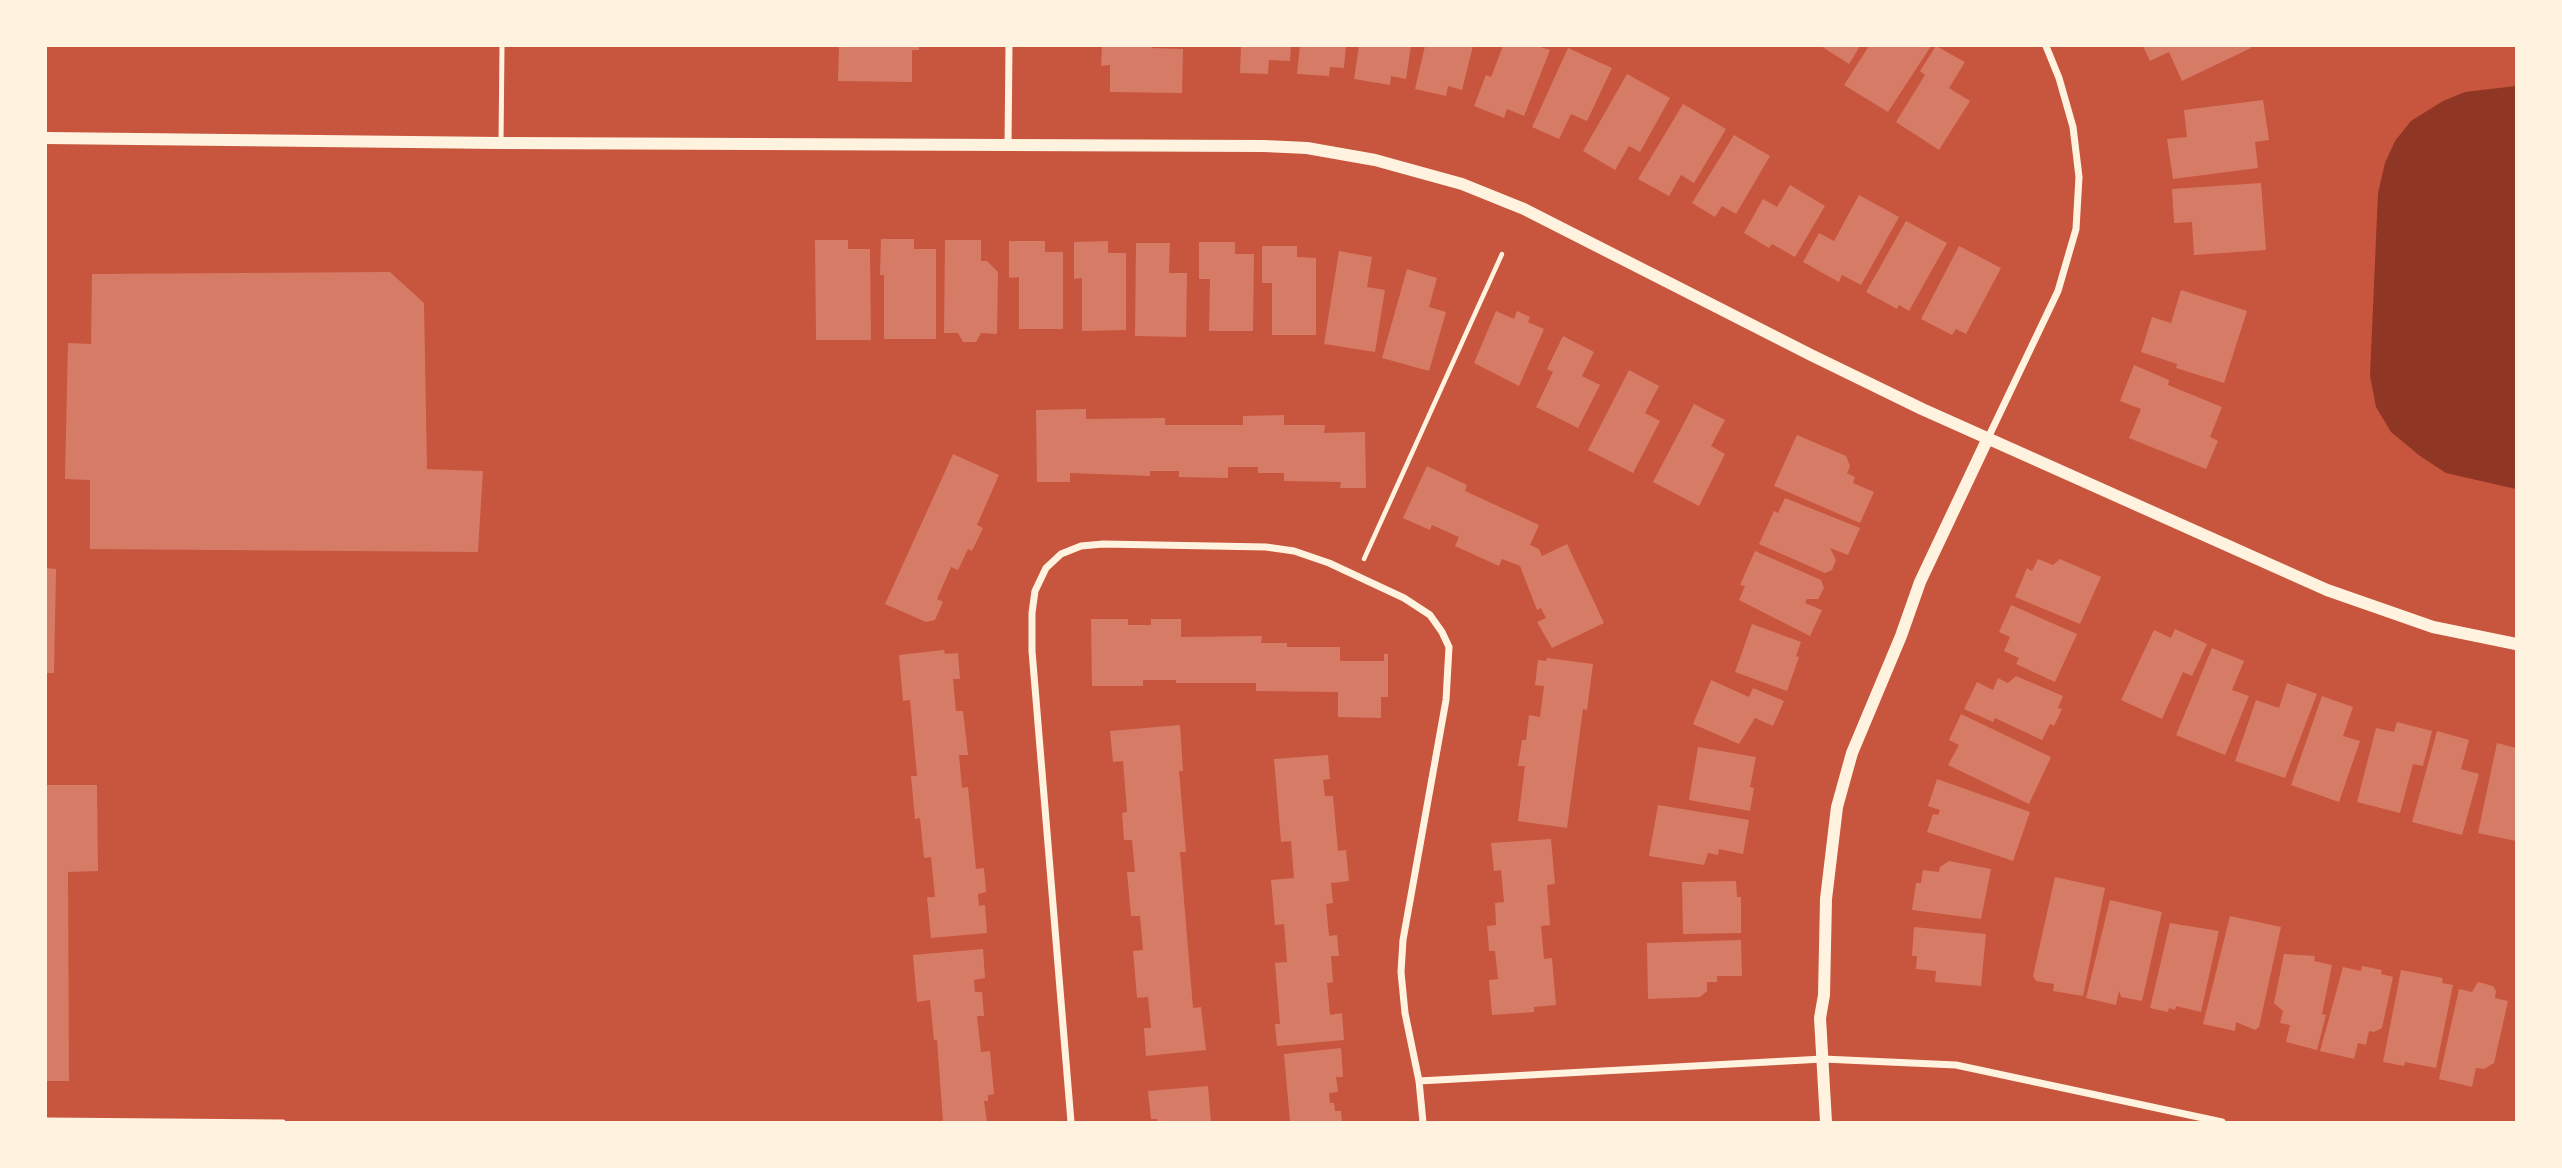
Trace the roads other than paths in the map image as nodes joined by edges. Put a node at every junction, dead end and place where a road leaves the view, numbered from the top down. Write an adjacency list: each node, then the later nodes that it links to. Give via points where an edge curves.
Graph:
1 (502, 46): 5 (lane)
2 (1009, 46): 6 (street)
3 (2046, 46): 7 (street, via 2073,127 2079,177 2076,229 2048,316)
4 (46, 138): 5 (street)
5 (501, 143): 6 (street)
6 (1008, 146): 7 (street, via 1275,146 1342,153 1410,168 1524,209 1811,355)
7 (1988, 438): 8 (street, via 2327,590 2433,627); 9 (street, via 1920,582 1852,754 1837,807 1826,900 1820,1018)
8 (2516, 644)
9 (1823, 1059): 10 (street); 17 (street); 18 (street, via 1956,1065)
10 (1419, 1081): 15 (street, via 1405,1013 1403,940 1450,666 1449,647 1430,615 1356,575 1294,551 1081,546 1061,554 1046,568 1035,591 1032,613); 16 (street)
11 (46, 1120): 12 (lane)
12 (81, 1121): 13 (lane)
13 (174, 1122): 14 (lane)
14 (283, 1122)
15 (1071, 1122)
16 (1423, 1122)
17 (1826, 1122)
18 (2222, 1122)

